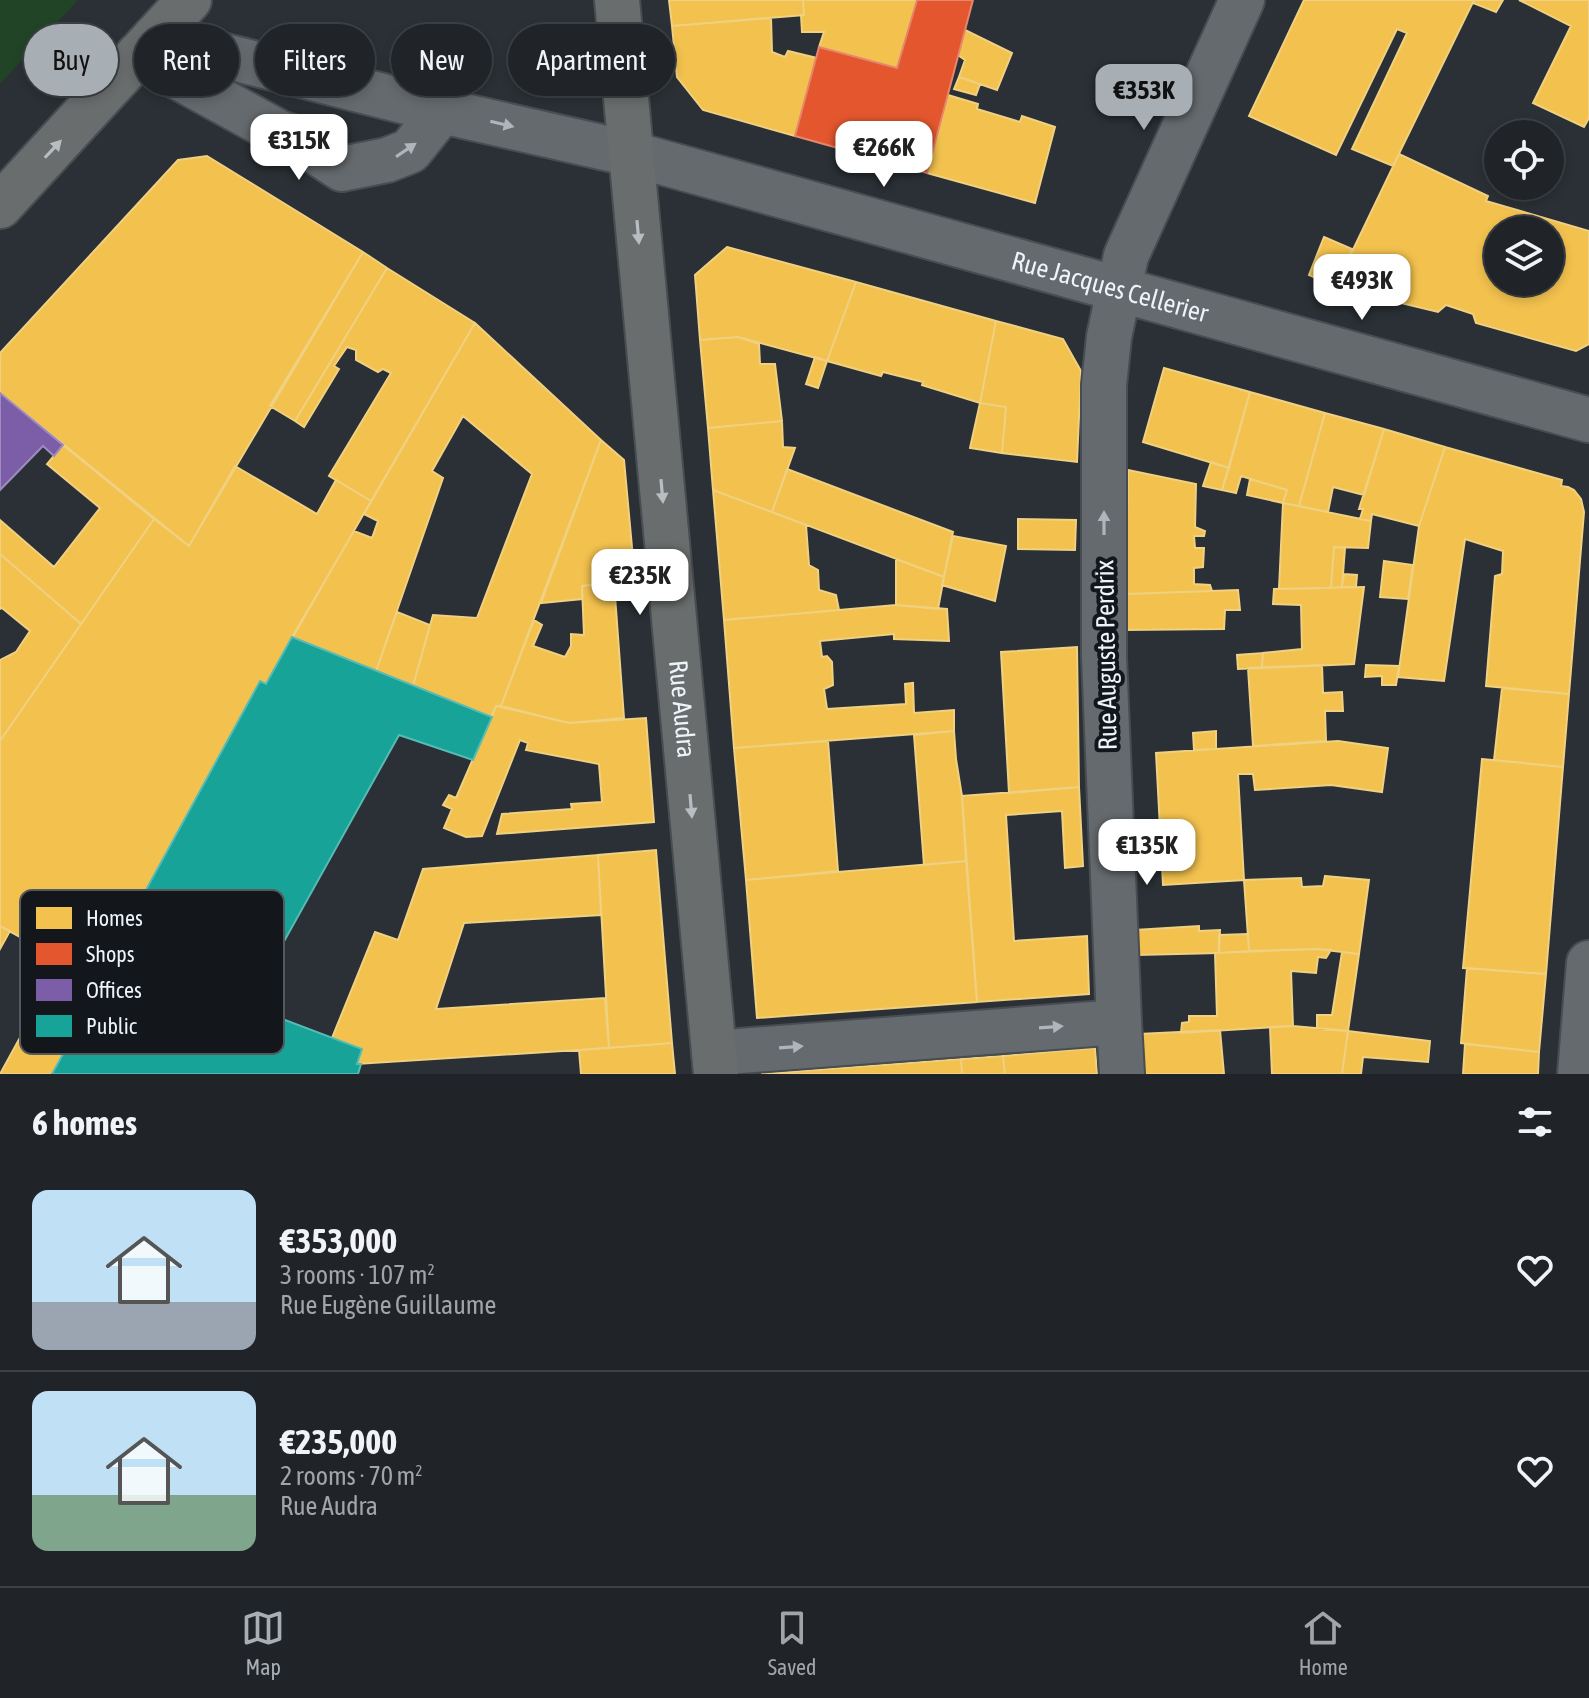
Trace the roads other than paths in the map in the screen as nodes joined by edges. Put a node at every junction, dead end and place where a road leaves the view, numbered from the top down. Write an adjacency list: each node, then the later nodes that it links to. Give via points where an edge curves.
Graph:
1 (189, 0): 4 (main road)
2 (617, 0): 9 (main road, Rue Audra)
3 (1242, 0): 11 (street, Rue Auguste Perdrix, via 1126,256)
4 (167, 24)
5 (134, 60): 10 (main road, one-way to 5)
6 (239, 67): 8 (street, Rue Jacques Cellerier)
7 (222, 96): 8 (street, one-way to 8, via 342,169 410,151)
8 (442, 111): 9 (street, Rue Jacques Cellerier, one-way to 9)
9 (632, 154): 11 (street, Rue Jacques Cellerier); 15 (main road, Rue Audra, one-way to 15)
10 (0, 206)
11 (1118, 289): 12 (street, Rue Jacques Cellerier); 14 (street, Rue Auguste Perdrix, one-way to 11, via 1104,656 1104,385)
12 (1589, 420)
13 (1589, 963): 17 (street)
14 (1119, 1022): 15 (street, one-way to 14); 16 (street, Rue Auguste Perdrix)
15 (715, 1064)
16 (1122, 1074)
17 (1580, 1074)

